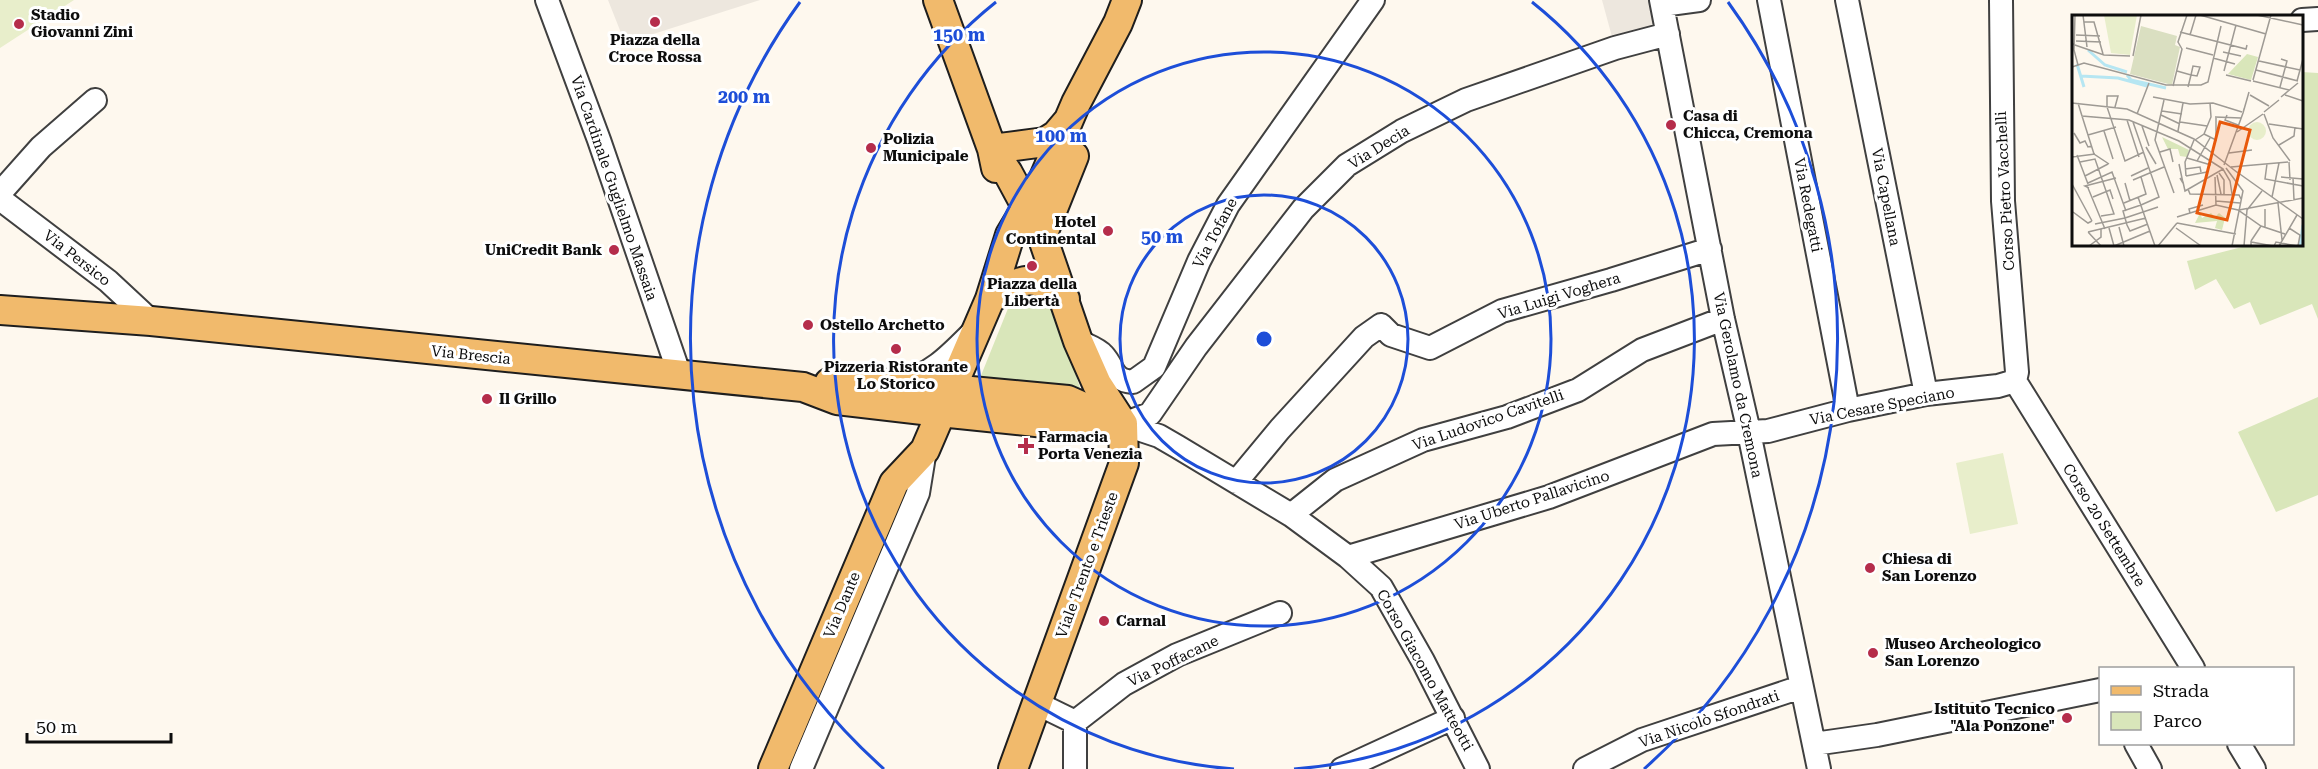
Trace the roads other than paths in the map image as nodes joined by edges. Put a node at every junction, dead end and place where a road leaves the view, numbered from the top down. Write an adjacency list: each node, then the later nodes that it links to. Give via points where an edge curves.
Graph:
1 (547, 0): 33 (street, Via Cardinale Guglielmo Massaia)
2 (938, 0): 15 (main road)
3 (1372, 0): 30 (street, Via Tofane, via 1228,205)
4 (1699, 0): 8 (street)
5 (1769, 0): 39 (street, Via Redegatti)
6 (1847, 0): 37 (street, Via Capellana)
7 (2001, 0): 34 (street, Corso Pietro Vacchelli, via 2003,201)
8 (1662, 3): 12 (street, Via Gerolamo da Cremona)
9 (1123, 11): 14 (main road); 20 (main road, via 1093,110)
10 (2318, 19): 11 (street)
11 (2303, 20)
12 (1668, 34): 21 (street, Via Gerolamo da Cremona); 32 (street, Via Decia, via 1615,48 1466,100 1402,131 1347,165 1303,209)
13 (95, 100): 16 (street, via 41,147)
14 (1068, 120): 15 (main road, via 1045,142); 18 (main road, via 1043,180)
15 (994, 163): 18 (main road, via 1008,173); 19 (main road)
16 (0, 193)
17 (0, 199): 22 (street, Via Persico)
18 (1025, 208): 19 (main road); 20 (main road)
19 (1011, 235): 23 (main road)
20 (1042, 236): 24 (main road)
21 (1710, 249): 27 (street, Via Gerolamo da Cremona); 43 (street, Via Luigi Voghera, via 1502,311 1430,348 1391,335 1381,325 1364,337)
22 (108, 281): 26 (street, via 104,304); 28 (street, Via Persico)
23 (990, 299): 24 (main road, via 1029,280 1052,286); 29 (main road)
24 (1065, 299): 31 (main road)
25 (0, 310): 26 (main road, Via Brescia)
26 (85, 316): 28 (main road, Via Brescia)
27 (1723, 319): 41 (street, Via Gerolamo da Cremona); 44 (street, Via Ludovico Cavitelli, via 1642,350 1578,390 1507,417 1423,440 1335,480)
28 (151, 321): 33 (main road, Via Brescia)
29 (978, 327): 35 (street, via 944,361 919,378); 38 (main road)
30 (1170, 331): 31 (street, Via Tofane, via 1154,367 1133,382 1122,381 1103,354); 32 (street)
31 (1078, 341): 40 (main road, via 1097,384)
32 (1196, 347): 40 (street, Via Decia, via 1150,414)
33 (680, 376): 36 (main road, Via Brescia)
34 (2015, 381): 37 (street, Via Cesare Speciano); 47 (street, Corso 20 Settembre)
35 (896, 384): 36 (main road, via 839,382); 38 (main road)
36 (803, 387): 38 (main road, Via Brescia, via 837,400)
37 (1926, 394): 39 (street, Via Cesare Speciano)
38 (945, 400): 40 (main road, via 1054,424); 42 (main road, Via Dante)
39 (1848, 410): 41 (street, Via Cesare Speciano)
40 (1123, 424): 43 (street, Corso Giacomo Matteotti, via 1159,436); 50 (main road, Viale Trento e Trieste, via 1124,463)
41 (1749, 432): 45 (street, Via Uberto Pallavicino, via 1713,434 1549,497); 48 (street, Via Gerolamo da Cremona)
42 (925, 450): 56 (main road, Via Dante, via 894,483); 57 (street, Via Dante, via 918,493)
43 (1236, 482): 44 (street, Corso Giacomo Matteotti)
44 (1291, 515): 45 (street, Corso Giacomo Matteotti)
45 (1348, 557): 51 (street, Corso Giacomo Matteotti, via 1381,587)
46 (1280, 613): 52 (street, Via Poffacane, via 1177,655 1124,684)
47 (2188, 667)
48 (1801, 687): 53 (street, Via Gerolamo da Cremona); 62 (street, Via Nicolò Sfondrati, via 1642,740)
49 (2099, 690): 53 (street)
50 (1036, 703): 52 (street); 58 (main road, Viale Trento e Trieste)
51 (1453, 718): 60 (street); 61 (street, Corso Giacomo Matteotti)
52 (1075, 722): 59 (street)
53 (1814, 744): 63 (street, Via Gerolamo da Cremona)
54 (2137, 745): 64 (street)
55 (2240, 745): 65 (street)
56 (773, 769)
57 (801, 769)
58 (1013, 769)
59 (1075, 769)
60 (1342, 769)
61 (1478, 769)
62 (1585, 769)
63 (1819, 769)
64 (2150, 769)
65 (2254, 769)

